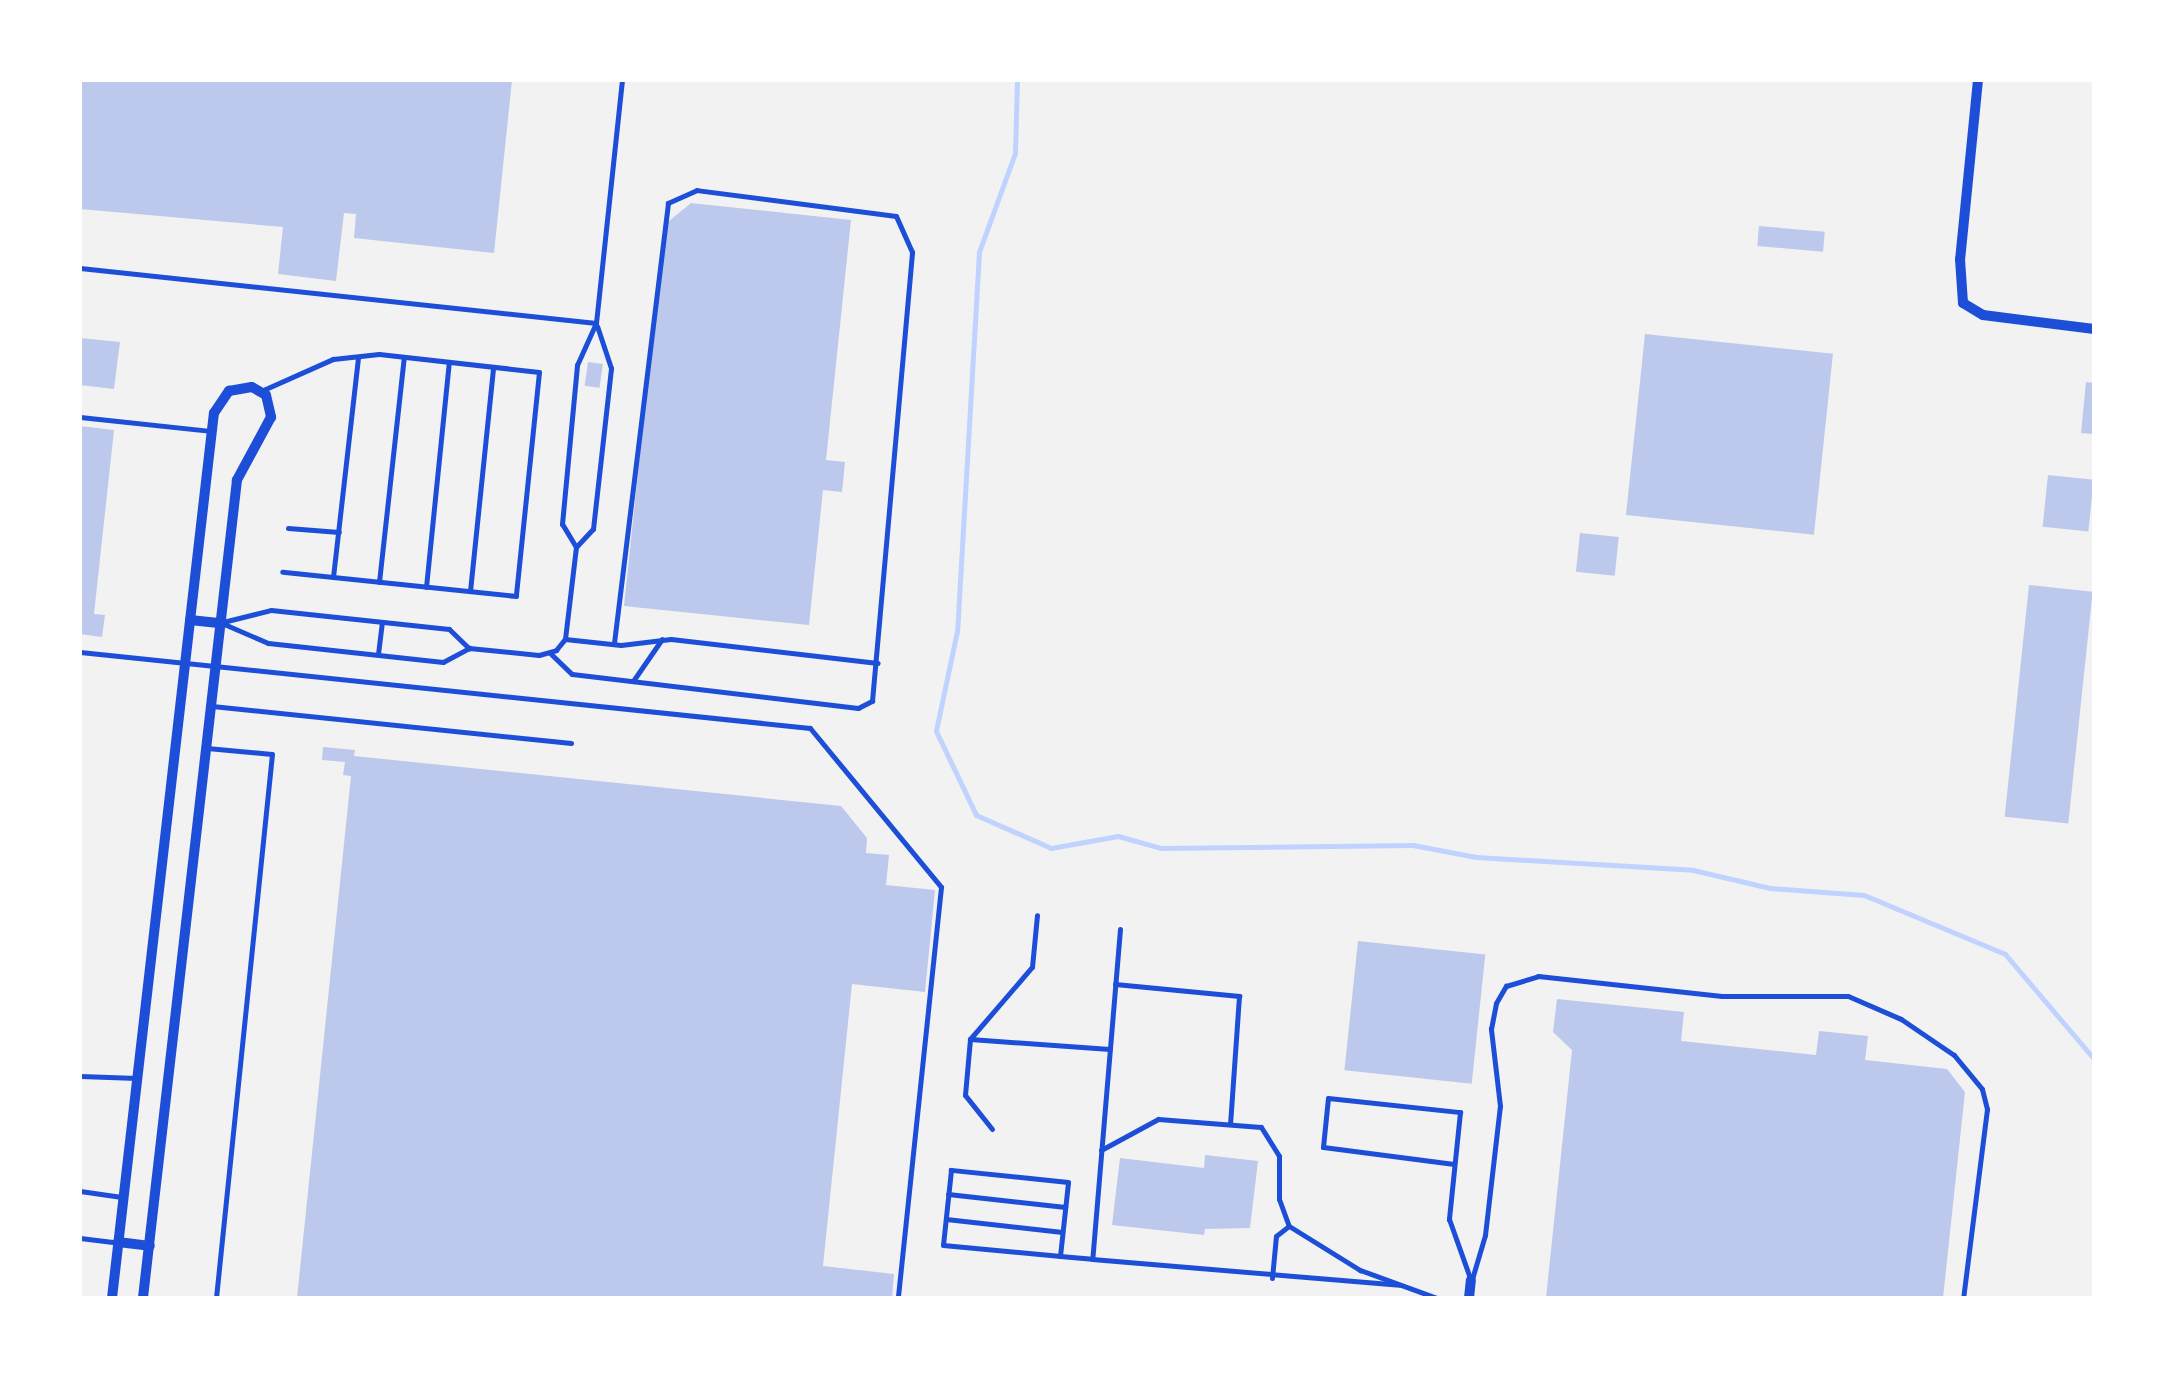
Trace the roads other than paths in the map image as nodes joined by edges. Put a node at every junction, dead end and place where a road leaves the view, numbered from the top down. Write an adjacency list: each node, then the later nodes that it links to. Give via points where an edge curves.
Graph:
1 (622, 80): 4 (lane)
2 (1978, 80): 5 (street, via 1960,259 1963,303 1983,315)
3 (80, 268): 4 (lane)
4 (596, 323): 15 (lane, via 577,364 562,524); 15 (lane, via 611,368 593,530)
5 (2094, 329)
6 (358, 356): 7 (lane); 10 (lane, via 334,359); 14 (lane)
7 (404, 357): 8 (lane); 18 (lane)
8 (449, 362): 9 (lane); 19 (lane)
9 (493, 367): 20 (lane); 20 (lane, via 539,372 516,596)
10 (261, 390): 12 (street, via 229,391 216,404); 22 (street, via 272,416 238,474)
11 (80, 417): 12 (lane)
12 (212, 432): 21 (street)
13 (288, 528): 14 (lane)
14 (338, 532): 17 (lane)
15 (576, 547): 24 (lane)
16 (282, 572): 17 (lane)
17 (333, 577): 18 (lane)
18 (379, 582): 19 (lane)
19 (426, 587): 20 (lane)
20 (470, 591)
21 (190, 620): 22 (street); 31 (street)
22 (221, 622): 23 (lane, via 271,610); 30 (lane, via 268,643); 32 (street)
23 (382, 622): 27 (lane, via 449,629); 30 (lane)
24 (565, 638): 26 (lane); 29 (lane)
25 (662, 640): 26 (lane); 33 (lane); 34 (lane)
26 (614, 644): 33 (lane, via 662,217 675,196 697,190 884,212 905,225 912,252)
27 (469, 648): 29 (lane); 30 (lane, via 443,662)
28 (80, 652): 31 (lane)
29 (550, 654): 34 (lane, via 572,674)
30 (378, 655)
31 (185, 661): 32 (lane); 44 (street)
32 (216, 662): 35 (street); 67 (lane, via 810,728 941,887)
33 (878, 663): 34 (lane, via 876,695 858,708)
34 (633, 682)
35 (212, 706): 36 (lane); 37 (street)
36 (571, 743)
37 (207, 748): 58 (street); 66 (lane, via 272,754)
38 (1037, 916): 41 (lane, via 1032,967)
39 (1120, 930): 40 (lane)
40 (1115, 984): 42 (lane); 45 (lane, via 1238,996)
41 (970, 1040): 42 (lane); 46 (lane, via 965,1094)
42 (1110, 1049): 47 (lane)
43 (80, 1076): 44 (lane)
44 (137, 1078): 51 (street)
45 (1230, 1124): 47 (lane, via 1158,1119); 54 (lane, via 1261,1127 1274,1140 1279,1199)
46 (992, 1129)
47 (1101, 1150): 60 (lane)
48 (1454, 1164): 48 (lane, via 1322,1147 1328,1098 1460,1112); 62 (lane, via 1448,1219)
49 (80, 1191): 51 (lane)
50 (948, 1194): 52 (lane); 52 (lane, via 951,1170 1068,1182); 53 (lane)
51 (124, 1197): 57 (street)
52 (1065, 1207): 55 (lane)
53 (946, 1220): 55 (lane); 59 (lane, via 943,1244)
54 (1290, 1226): 61 (lane, via 1276,1236); 63 (lane, via 1360,1270)
55 (1062, 1232): 59 (lane)
56 (80, 1238): 57 (lane)
57 (118, 1242): 58 (street); 64 (street)
58 (150, 1246): 65 (street)
59 (1060, 1256): 60 (lane)
60 (1092, 1260): 61 (lane)
61 (1272, 1278): 63 (lane)
62 (1471, 1280): 69 (street); 70 (lane, via 1486,1235 1500,1106 1492,1029 1496,1003 1506,986 1538,976 1722,996 1848,996 1901,1019 1954,1056 1982,1089 1987,1108)
63 (1399, 1285): 68 (lane)
64 (112, 1298)
65 (144, 1298)
66 (216, 1298)
67 (898, 1298)
68 (1436, 1298)
69 (1469, 1298)
70 (1962, 1298)

